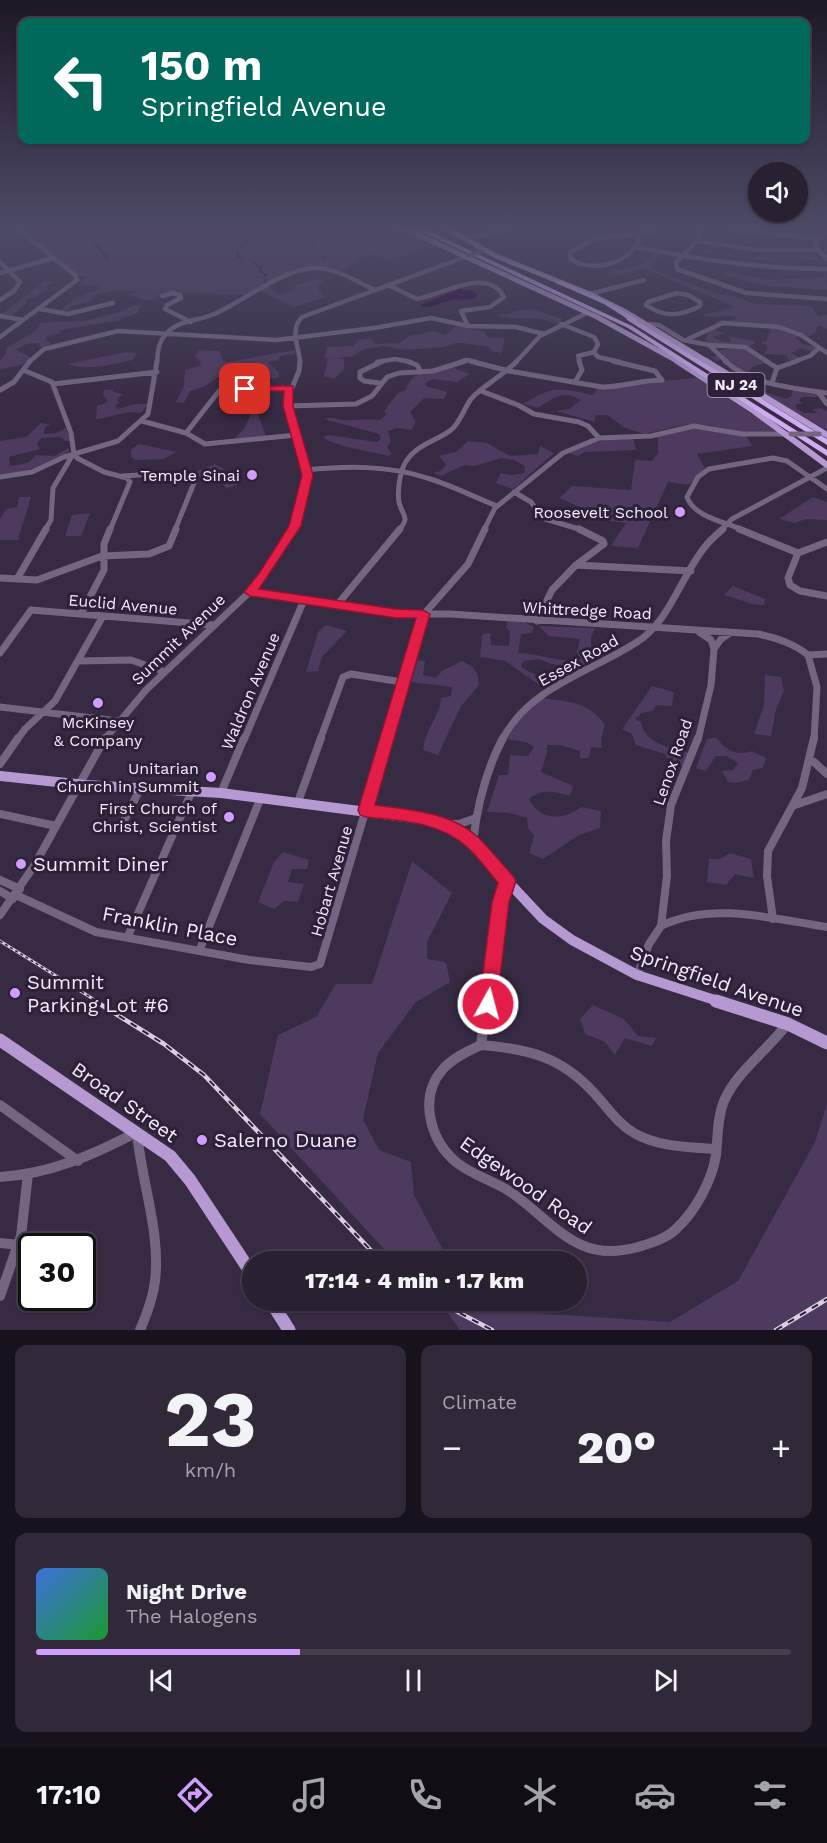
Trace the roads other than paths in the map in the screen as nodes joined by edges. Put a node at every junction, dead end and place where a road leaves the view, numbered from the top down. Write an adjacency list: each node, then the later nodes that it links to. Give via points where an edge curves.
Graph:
1 (14, 289): 19 (street)
2 (65, 289): 21 (street)
3 (259, 289): 26 (street, via 213,315)
4 (396, 289): 5 (street, via 417,299)
5 (447, 289)
6 (497, 289): 29 (street, via 504,297 498,303 461,311)
7 (537, 289): 17 (main road)
8 (548, 289): 40 (highway, NJ 24, via 603,313)
9 (566, 289): 30 (highway, NJ 24)
10 (574, 289): 30 (highway)
11 (577, 289): 15 (main road)
12 (609, 289): 15 (street)
13 (735, 289): 18 (street)
14 (375, 290): 34 (street, via 300,318 294,327)
15 (590, 294): 30 (main road)
16 (162, 296): 26 (street, via 180,295 165,309)
17 (559, 299): 22 (main road); 40 (highway)
18 (827, 299)
19 (0, 300)
20 (113, 303): 21 (street, via 74,314)
21 (40, 309): 25 (street)
22 (587, 313): 27 (street); 63 (main road, via 643,342)
23 (0, 316): 25 (street)
24 (664, 316): 24 (street, via 696,309 701,303 680,293 646,303); 28 (street)
25 (23, 320): 33 (street)
26 (191, 322): 31 (street)
27 (561, 324): 32 (street); 38 (street, via 594,337 598,344)
28 (659, 325): 30 (street); 35 (street)
29 (468, 326): 32 (street, via 521,328); 34 (street, via 424,318)
30 (647, 326): 35 (main road); 65 (highway, NJ 24)
31 (167, 332): 34 (street, via 270,340); 43 (street, via 118,331 55,346 39,352); 46 (street, via 158,345)
32 (544, 334): 45 (street)
33 (0, 337)
34 (296, 338): 52 (street, Summit Avenue, via 300,365)
35 (685, 341): 36 (street); 37 (street, via 725,323 788,329); 44 (main road)
36 (709, 345): 41 (street); 42 (street, via 745,347)
37 (819, 348): 39 (street); 42 (street, via 810,356)
38 (594, 352): 48 (street, via 578,356 582,370); 48 (street, via 601,358 655,371 662,380 610,387)
39 (827, 353)
40 (674, 354): 69 (highway, NJ 24)
41 (732, 368): 44 (street); 50 (street)
42 (777, 368): 50 (street)
43 (23, 369): 51 (street); 53 (street, via 11,385)
44 (723, 370): 65 (main road)
45 (508, 371): 47 (street, via 467,360); 48 (street); 54 (street)
46 (157, 372): 51 (street); 61 (street, via 151,406)
47 (421, 372): 49 (street, via 393,375); 49 (street, via 415,363 397,360 370,364 360,372 362,380)
48 (575, 382)
49 (380, 383): 60 (street, via 372,396 356,405)
50 (772, 383): 55 (street)
51 (52, 384): 68 (street, via 71,433)
52 (290, 388): 60 (street, Summit Avenue); 62 (street, via 219,391)
53 (0, 390)
54 (481, 391): 57 (street); 58 (street)
55 (818, 392): 56 (street); 59 (street)
56 (827, 393)
57 (492, 397): 58 (street); 66 (street, via 538,416 579,422)
58 (472, 398): 72 (street, via 453,429 416,450 406,460)
59 (827, 404)
60 (288, 406): 64 (street, Summit Avenue)
61 (142, 421): 62 (street); 68 (street, via 118,441)
62 (186, 434): 64 (street, via 209,445)
63 (789, 434): 65 (street, Hobart Avenue, bridge); 66 (street, Hobart Avenue, via 742,434 694,426 651,436); 67 (main road)
64 (296, 435): 71 (street, Summit Avenue)
65 (825, 436)
66 (599, 438): 79 (street, Hobart Avenue, via 563,453)
67 (803, 446): 70 (highway)
68 (74, 454): 73 (street, via 99,469); 75 (street, via 32,472); 88 (street, via 53,488 51,520)
69 (827, 454)
70 (827, 464): 76 (street, Essex Road)
71 (306, 470): 72 (street, via 348,467); 89 (street, Summit Avenue, via 307,482 295,526)
72 (402, 472): 80 (street, via 427,477); 92 (street, via 397,499 405,523)
73 (123, 476): 74 (street); 77 (street)
74 (140, 476): 77 (street); 84 (street, via 189,476 196,481 169,546 156,554)
75 (0, 477)
76 (811, 477): 78 (street); 81 (street, Essex Road); 81 (street, via 776,458 704,471 688,492 688,501 696,510)
77 (130, 482): 84 (street, via 105,539)
78 (827, 489)
79 (514, 492): 80 (street, Hobart Avenue); 85 (street, via 531,502 542,518 576,527 603,541)
80 (497, 506): 94 (street, Hobart Avenue, via 468,564)
81 (728, 524): 83 (street); 86 (street, Essex Road, via 704,549)
82 (827, 542): 83 (street)
83 (798, 553): 90 (street, via 788,578 790,585)
84 (104, 555): 88 (street, via 43,579); 93 (street, via 104,570)
85 (576, 565): 86 (street); 96 (street, via 549,593)
86 (692, 571): 98 (street, Essex Road)
87 (0, 578): 88 (street)
88 (17, 579)
89 (250, 592): 91 (street, Whittredge Road); 97 (street, Summit Avenue)
90 (827, 596)
91 (304, 600): 92 (street, Whittredge Road); 118 (street, Waldron Avenue)
92 (337, 604): 94 (street, Whittredge Road)
93 (81, 614): 95 (street, Euclid Avenue); 102 (street, Euclid Avenue, via 31,610)
94 (423, 614): 96 (street, Whittredge Road); 107 (street, Hobart Avenue)
95 (103, 616): 97 (street, Euclid Avenue); 105 (street)
96 (537, 621): 98 (street, Whittredge Road)
97 (214, 625): 106 (street, Summit Avenue)
98 (653, 627): 99 (street, Whittredge Road); 125 (street, Essex Road, via 639,641 582,670 526,707 510,724 495,753)
99 (697, 631): 100 (street, Whittredge Road); 101 (street, via 711,640)
100 (731, 632): 101 (street); 104 (street, Whittredge Road, via 784,641)
101 (714, 649): 136 (street, Lenox Road, via 711,685 696,749 671,805)
102 (0, 653)
103 (827, 654): 104 (street)
104 (808, 656): 111 (street, via 820,678 824,717)
105 (78, 661): 106 (street, via 131,660); 109 (street, via 55,701)
106 (165, 672): 110 (street, Summit Avenue)
107 (402, 682): 121 (street, via 343,677); 123 (street, Hobart Avenue)
108 (0, 707): 109 (street)
109 (44, 712): 110 (street); 112 (street, via 25,729)
110 (118, 721): 115 (street, Summit Avenue)
111 (814, 762): 113 (street); 122 (street)
112 (0, 764)
113 (827, 774)
114 (0, 776): 115 (main road, Springfield Avenue)
115 (79, 784): 116 (main road, Springfield Avenue); 128 (street, Summit Avenue)
116 (140, 789): 117 (main road, Springfield Avenue); 126 (street)
117 (192, 791): 118 (main road, Springfield Avenue); 138 (street)
118 (221, 793): 120 (main road, Springfield Avenue)
119 (827, 794): 122 (street)
120 (261, 797): 121 (main road, Springfield Avenue); 139 (street)
121 (298, 802): 123 (main road, Springfield Avenue)
122 (795, 805): 135 (street, via 768,852)
123 (366, 810): 127 (main road, Springfield Avenue); 140 (street, Hobart Avenue)
124 (0, 814): 128 (street)
125 (476, 818): 127 (street); 129 (street, Essex Road)
126 (123, 823)
127 (445, 824): 129 (main road, Springfield Avenue)
128 (56, 826): 133 (street, Summit Avenue)
129 (473, 843): 131 (main road, Springfield Avenue)
130 (0, 880): 133 (street)
131 (507, 881): 141 (main road, Springfield Avenue, via 559,932); 145 (street)
132 (0, 891): 133 (street)
133 (16, 894): 134 (street, Summit Avenue); 138 (street, Franklin Place, via 91,930)
134 (0, 915)
135 (773, 919): 136 (street, via 716,912 682,917); 137 (street)
136 (661, 926): 141 (street, Lenox Road, via 649,944)
137 (827, 927)
138 (128, 936): 139 (street, Franklin Place)
139 (200, 949): 140 (street, Franklin Place, via 310,967)
140 (322, 960)
141 (637, 976): 142 (main road, Springfield Avenue)
142 (788, 1023): 144 (main road, Springfield Avenue); 148 (street, Edgewood Road, via 729,1091 720,1110)
143 (0, 1040): 147 (main road, Broad Street)
144 (827, 1043)
145 (481, 1045): 148 (street, via 538,1053 566,1067 636,1135); 148 (street, Edgewood Road, via 443,1069 436,1079 428,1108 438,1139 454,1160 511,1193 574,1244 593,1251 624,1250 673,1231 691,1210 713,1168)
146 (0, 1106): 149 (street)
147 (137, 1132): 149 (street); 155 (main road, Broad Street, via 170,1156 190,1180); 158 (street, via 158,1256)
148 (715, 1149)
149 (78, 1161): 150 (street)
150 (28, 1174): 151 (street); 152 (street)
151 (0, 1177)
152 (20, 1233)
153 (0, 1243): 154 (street)
154 (18, 1245): 156 (street)
155 (242, 1259)
156 (0, 1296)
157 (277, 1311): 159 (main road)
158 (144, 1328)
159 (289, 1330)

